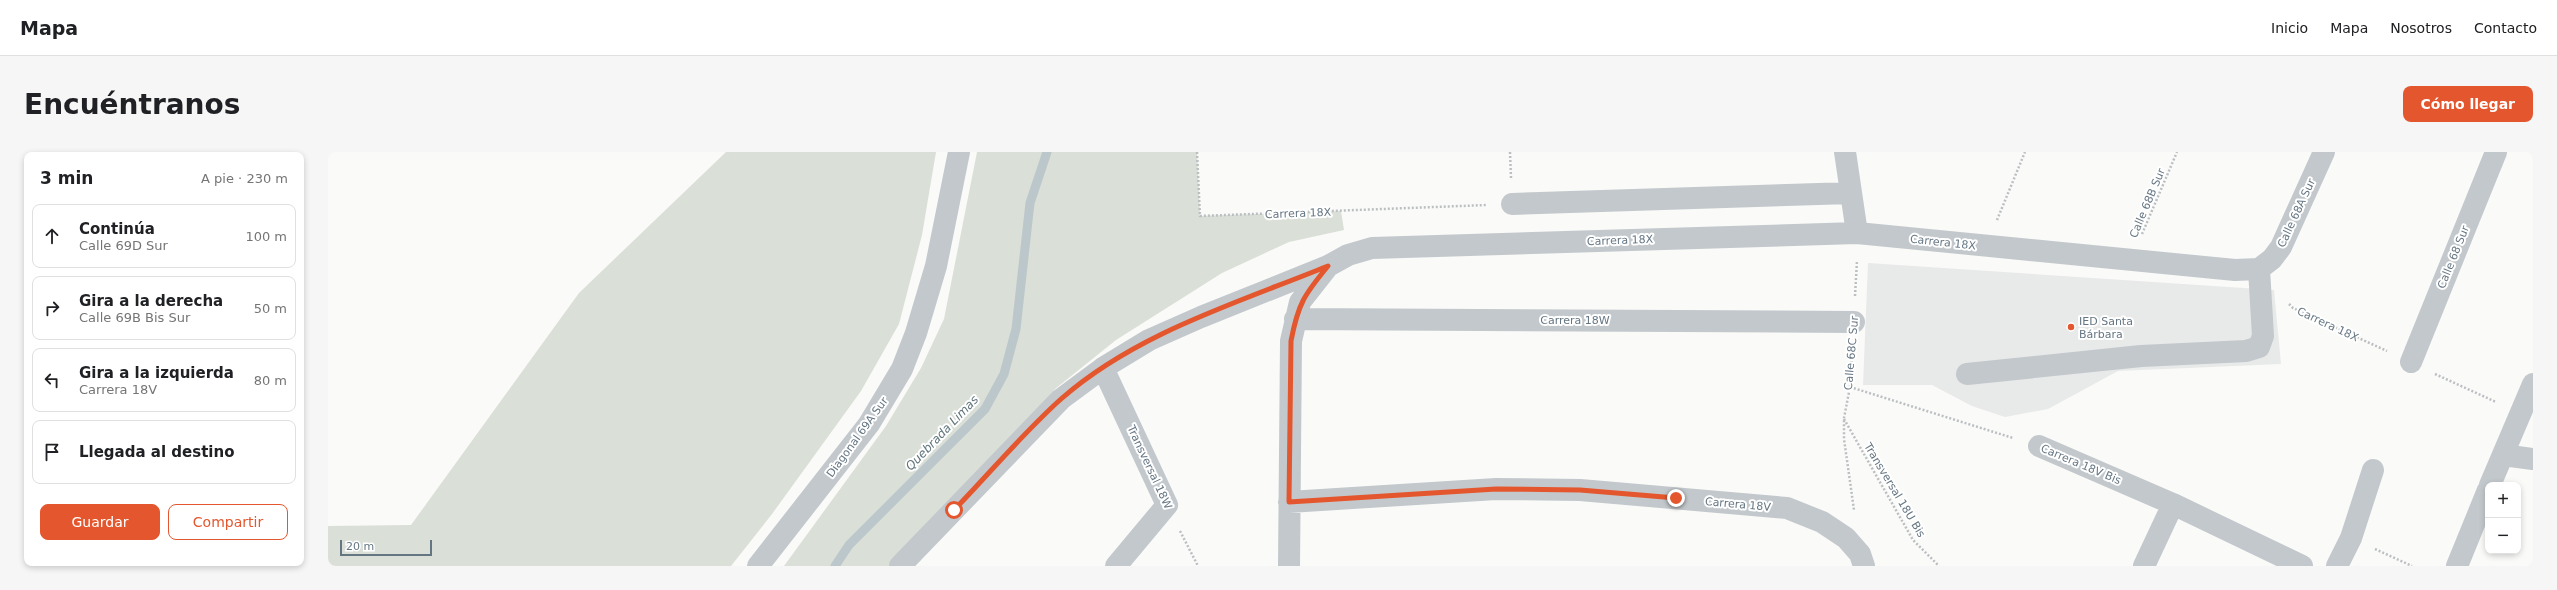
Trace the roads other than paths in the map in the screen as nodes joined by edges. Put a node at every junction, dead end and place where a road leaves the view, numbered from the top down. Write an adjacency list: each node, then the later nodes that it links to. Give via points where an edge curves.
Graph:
1 (959, 152): 25 (street, Diagonal 69A Sur, via 936,266 916,333 902,369 869,424)
2 (1845, 152): 5 (street)
3 (2324, 152): 9 (street, Calle 68A Sur, via 2281,247 2272,259)
4 (2496, 152): 12 (street, Calle 68 Sur)
5 (1851, 193): 6 (street); 7 (street)
6 (1512, 204)
7 (1858, 233): 8 (street, Carrera 18X, via 1408,245 1372,248); 9 (street, Carrera 18X, via 2235,270)
8 (1328, 266): 10 (street, via 1300,302); 13 (street, Carrera 18X, via 1149,340)
9 (2259, 269): 14 (street, via 2263,336 2258,347)
10 (1295, 319): 11 (street, Carrera 18W); 22 (street, via 1291,341)
11 (1854, 322)
12 (2411, 362)
13 (1103, 368): 26 (street, Carrera 18X, via 1061,399); 27 (street, Transversal 18W, via 1167,505)
14 (1967, 374)
15 (2533, 384): 17 (street)
16 (2039, 446): 23 (street, Carrera 18V Bis)
17 (2503, 455): 18 (street); 20 (street)
18 (2533, 459)
19 (2373, 470): 31 (street, via 2351,538)
20 (2491, 482)
21 (2485, 497): 32 (street)
22 (1289, 502): 24 (street, Carrera 18V, via 1496,489 1580,490 1787,508 1822,522 1846,538); 28 (street)
23 (2173, 504): 29 (street); 30 (street, Carrera 18V Bis)
24 (1862, 560)
25 (758, 566)
26 (900, 566)
27 (1116, 566)
28 (1289, 566)
29 (2144, 566)
30 (2302, 566)
31 (2336, 566)
32 (2457, 566)

